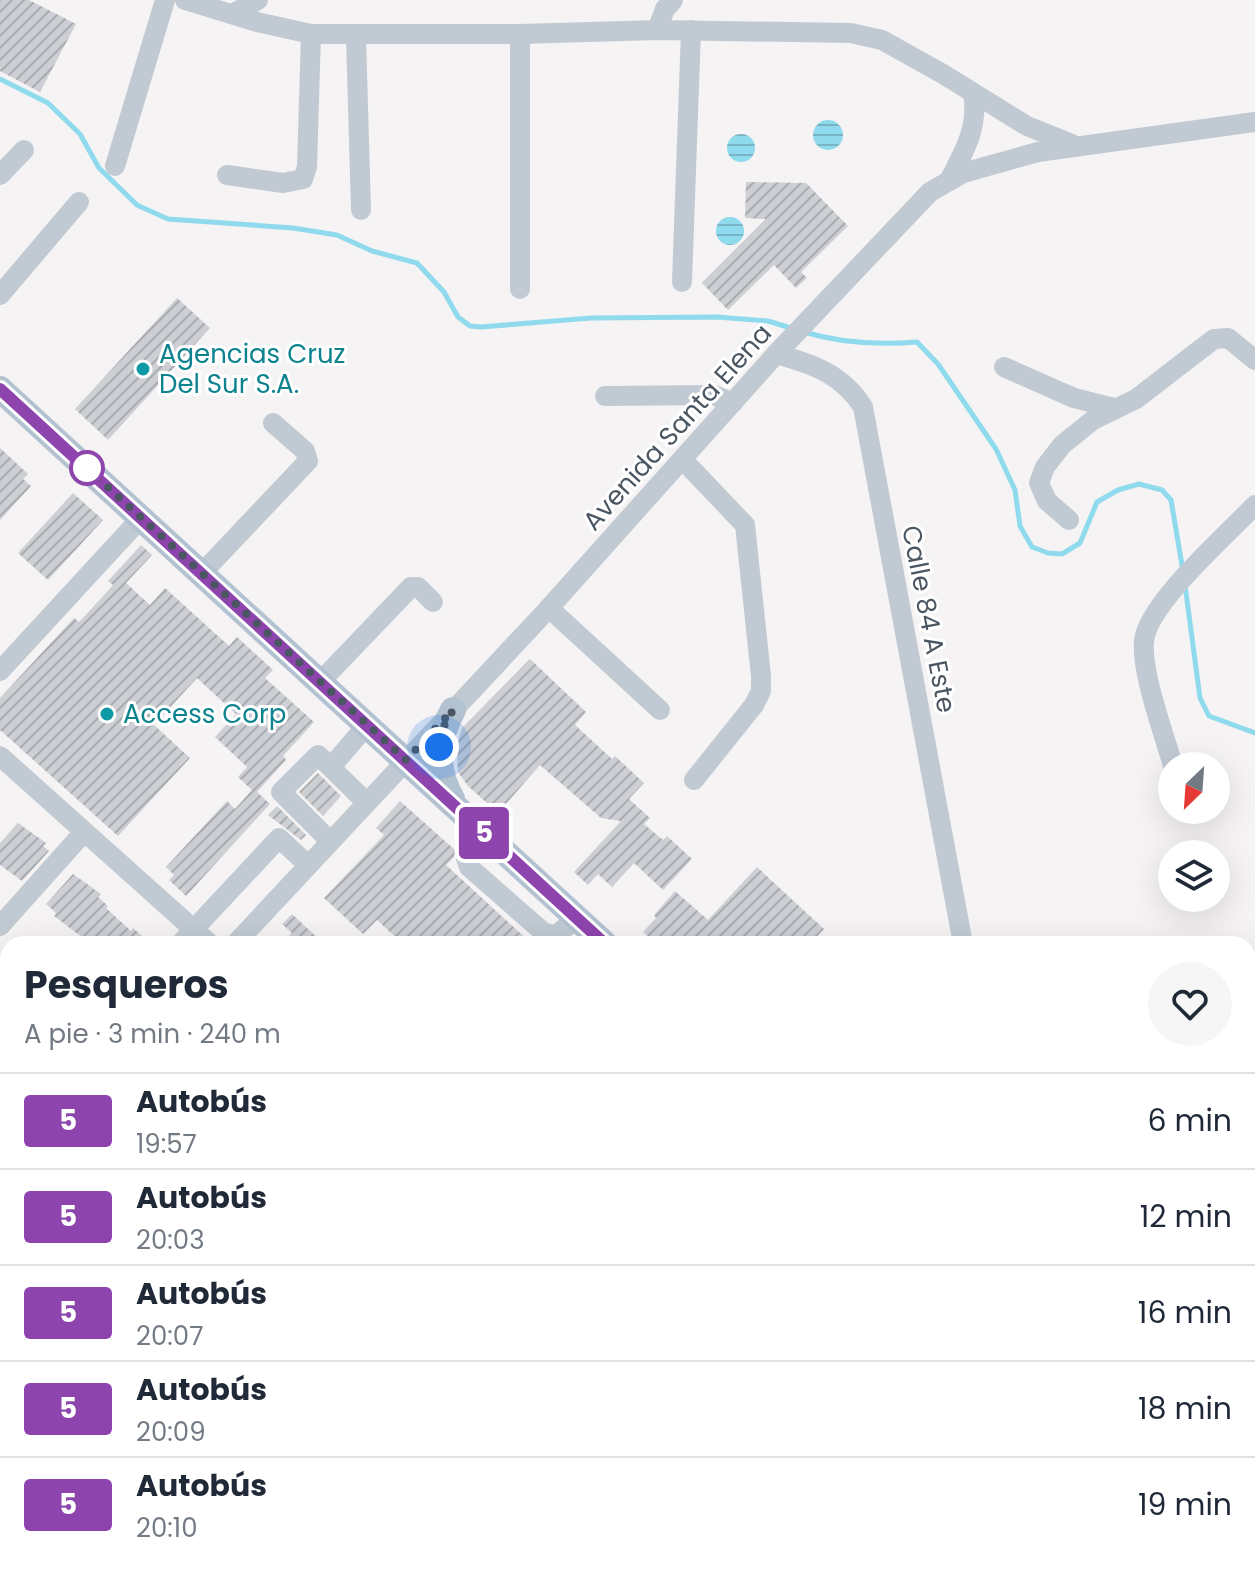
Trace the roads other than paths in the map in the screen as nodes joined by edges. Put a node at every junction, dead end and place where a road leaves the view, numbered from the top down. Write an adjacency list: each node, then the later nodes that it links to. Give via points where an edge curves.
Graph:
1 (165, 0): 16 (street)
2 (185, 0): 5 (street)
3 (260, 0): 5 (street); 6 (street)
4 (673, 0): 7 (street)
5 (232, 14): 6 (street)
6 (257, 22): 9 (street)
7 (657, 30): 8 (street); 10 (street)
8 (691, 30): 12 (street, via 851,33 882,40); 22 (street)
9 (311, 34): 11 (street); 18 (street, via 303,179 283,183)
10 (520, 34): 11 (street); 23 (street)
11 (356, 36): 21 (street)
12 (973, 93): 14 (street, via 1027,126); 19 (street, via 974,128)
13 (1255, 122): 14 (street, Avenida Santa Elena)
14 (1079, 146): 19 (street, Avenida Santa Elena, via 1013,157)
15 (24, 150): 17 (street)
16 (115, 166)
17 (0, 175)
18 (227, 175)
19 (950, 179): 25 (street, Avenida Santa Elena, via 908,212)
20 (79, 202): 24 (street)
21 (361, 210)
22 (682, 282)
23 (520, 289)
24 (0, 295)
25 (779, 352): 30 (street, Avenida Santa Elena); 60 (street, Calle 84 A Este, via 850,387 863,407)
26 (1255, 360): 31 (street, via 1228,338 1214,339 1145,393)
27 (1004, 367): 31 (street, via 1074,398)
28 (0, 389): 35 (main road)
29 (605, 396): 30 (street, via 714,395)
30 (733, 403): 33 (street, Avenida Santa Elena)
31 (1114, 408): 36 (street, via 1062,445 1045,467 1039,483 1047,501)
32 (273, 423): 37 (street, via 305,451 308,461)
33 (683, 460): 39 (street, Avenida Santa Elena); 49 (street, via 745,525 761,676 754,705)
34 (1255, 505): 45 (street, via 1151,616 1144,641 1146,668)
35 (141, 518): 37 (main road); 40 (street)
36 (1069, 520)
37 (202, 573): 41 (main road)
38 (433, 602): 41 (street, via 411,587)
39 (549, 608): 42 (street, Avenida Santa Elena); 43 (street)
40 (0, 671)
41 (320, 682): 44 (main road)
42 (453, 710): 47 (street, Avenida Santa Elena); 51 (main road, via 439,756 442,778)
43 (660, 710)
44 (367, 725): 47 (main road); 48 (street)
45 (1169, 752)
46 (0, 756): 52 (street)
47 (406, 760): 50 (street, Avenida Santa Elena); 51 (main road)
48 (331, 767): 50 (street); 53 (street, via 318,755 281,792)
49 (694, 780)
50 (366, 802): 53 (street, Avenida Santa Elena)
51 (458, 809): 59 (main road)
52 (84, 832): 55 (street); 56 (street)
53 (330, 841): 54 (street, Avenida Santa Elena)
54 (308, 865): 57 (street, via 279,838); 58 (street, Avenida Santa Elena)
55 (0, 926)
56 (186, 936)
57 (188, 936)
58 (242, 936)
59 (596, 936)
60 (962, 936)

